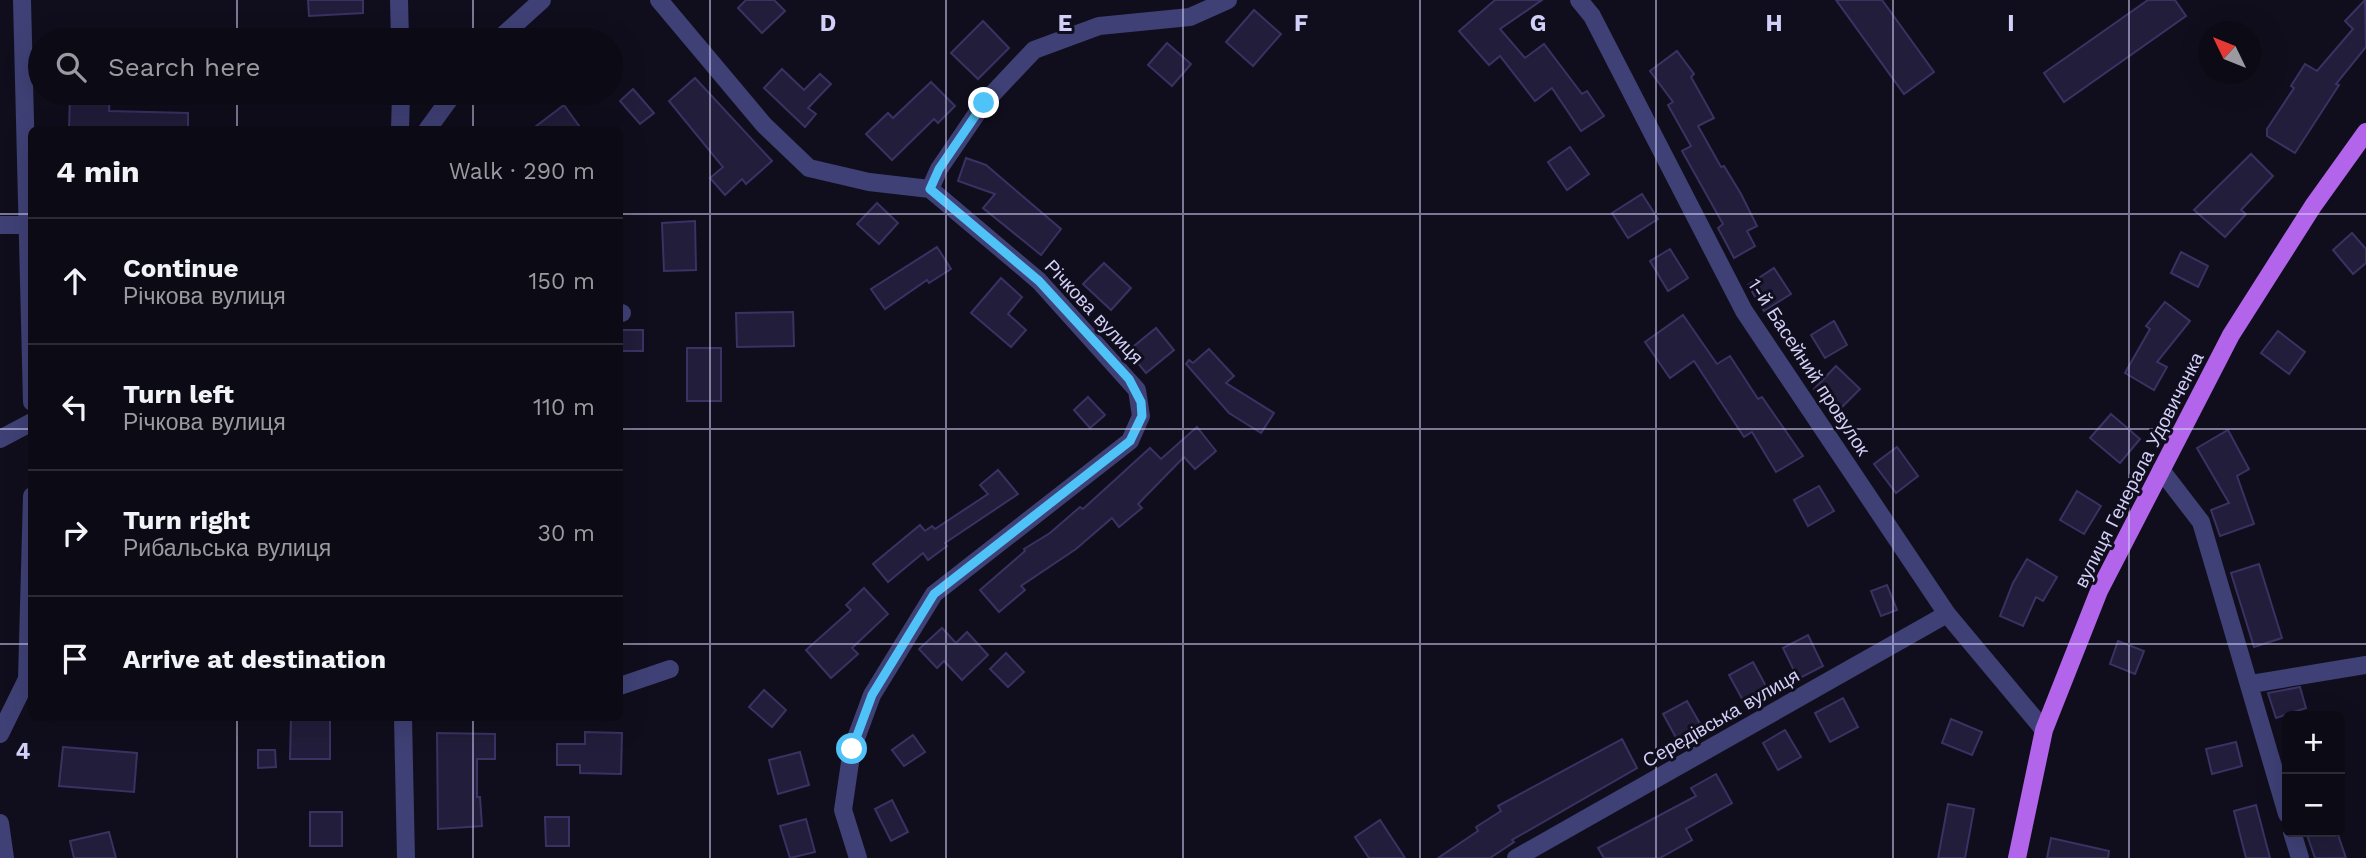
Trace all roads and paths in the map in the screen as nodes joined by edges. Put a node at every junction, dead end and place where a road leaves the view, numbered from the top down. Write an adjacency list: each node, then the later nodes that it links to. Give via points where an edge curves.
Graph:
1 (22, 0): 15 (street)
2 (399, 0): 7 (street)
3 (542, 0): 8 (street)
4 (659, 0): 14 (street, via 764,125 809,167 869,182)
5 (1228, 0): 14 (street, via 1190,17 1099,26 1034,50 984,103)
6 (1579, 0): 21 (street, 1-й Басейний провулок, via 1592,16 1744,312)
7 (400, 28)
8 (511, 28)
9 (401, 105): 11 (street)
10 (445, 105): 12 (street)
11 (400, 126)
12 (430, 126)
13 (2366, 132): 20 (main road, вулиця Генерала Удовиченка, via 2231,335)
14 (930, 189): 35 (street, Річкова вулиця, via 1039,281 1129,379 1141,402 1142,416 1130,441 934,594 872,695 852,749 843,810)
15 (28, 193)
16 (0, 225): 17 (street)
17 (28, 225)
18 (28, 424): 19 (street)
19 (0, 439)
20 (2161, 470): 25 (street, via 2201,522); 28 (main road, вулиця Генерала Удовиченка, via 2099,591)
21 (1947, 614): 28 (street, 1-й Басейний провулок); 36 (street, Середівська вулиця)
22 (28, 642): 29 (street, via 27,679)
23 (2366, 665): 25 (street)
24 (670, 669): 26 (street)
25 (2251, 684): 30 (street)
26 (623, 685)
27 (403, 721): 34 (street)
28 (2044, 730): 37 (main road, вулиця Генерала Удовиченка)
29 (0, 734)
30 (2282, 796)
31 (0, 823): 33 (street)
32 (2294, 837): 38 (street)
33 (5, 858)
34 (406, 858)
35 (858, 858)
36 (1516, 858)
37 (2017, 858)
38 (2300, 858)

